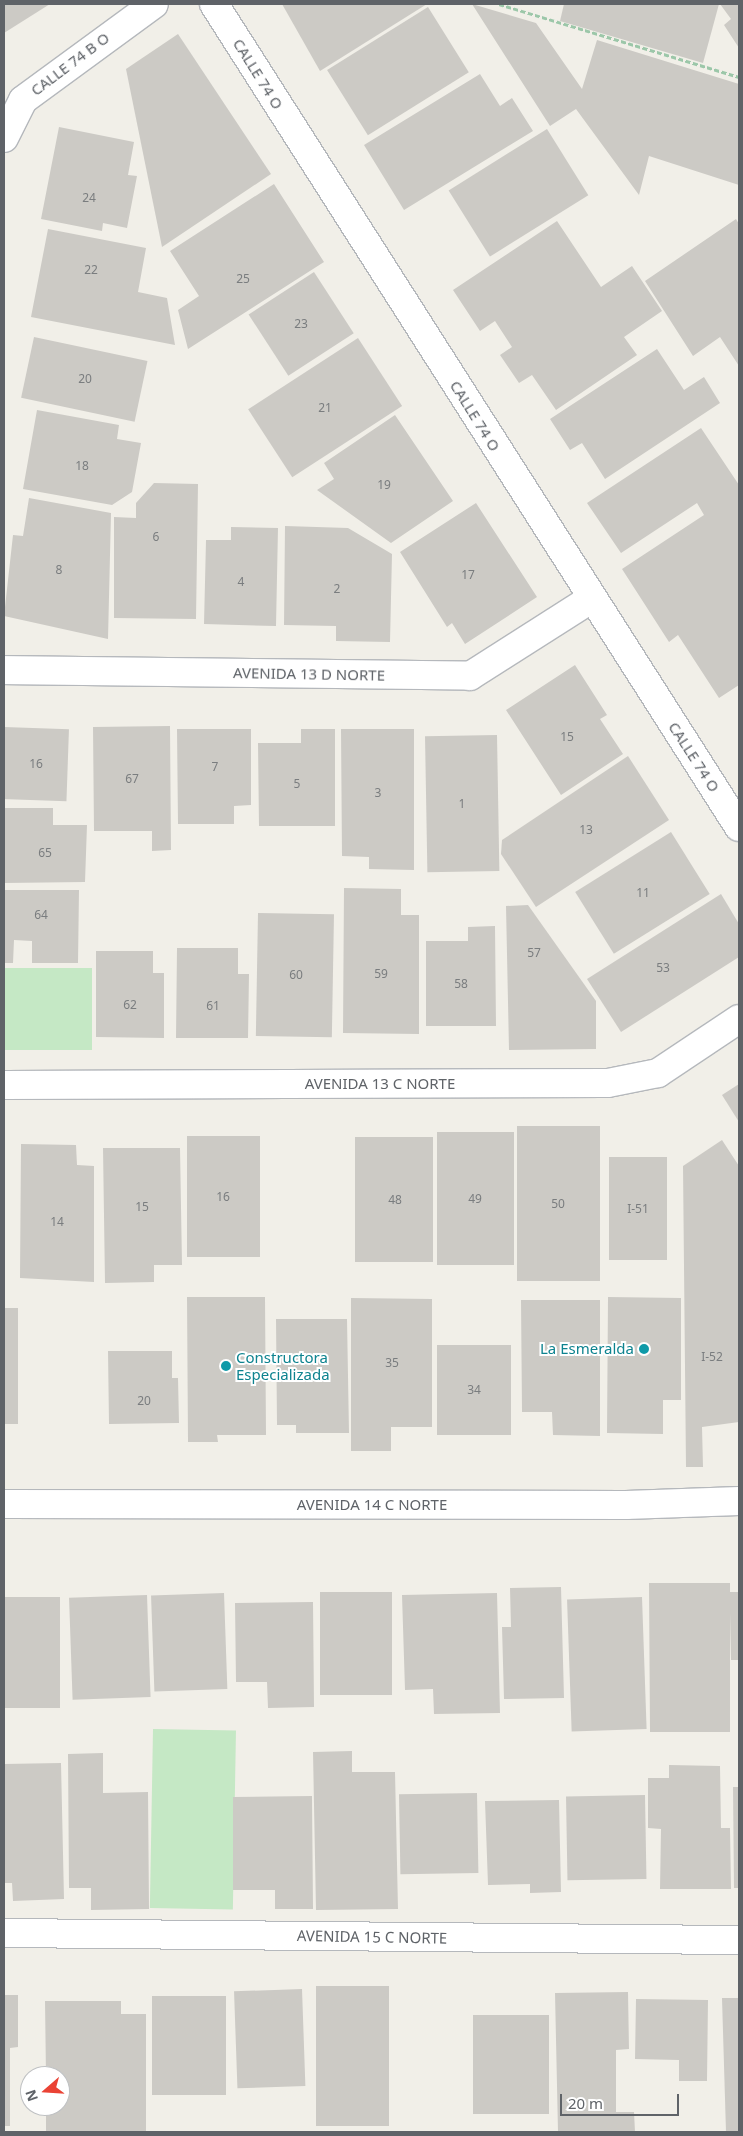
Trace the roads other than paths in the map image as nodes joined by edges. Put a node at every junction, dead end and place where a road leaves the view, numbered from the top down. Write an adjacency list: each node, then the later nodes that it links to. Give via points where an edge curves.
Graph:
1 (154, 4): 3 (street, CALLE 74 B O, via 22,100)
2 (214, 4): 4 (street, CALLE 74 O)
3 (4, 138)
4 (591, 599): 5 (street, AVENIDA 13 D NORTE, via 470,676); 6 (street, CALLE 74 O)
5 (4, 670)
6 (739, 827)
7 (739, 1019): 8 (street, AVENIDA 13 C NORTE, via 658,1072 608,1083)
8 (4, 1085)
9 (739, 1501): 10 (street, AVENIDA 14 C NORTE, via 626,1505)
10 (4, 1504)
11 (4, 1933): 12 (street, AVENIDA 15 C NORTE)
12 (739, 1940)

